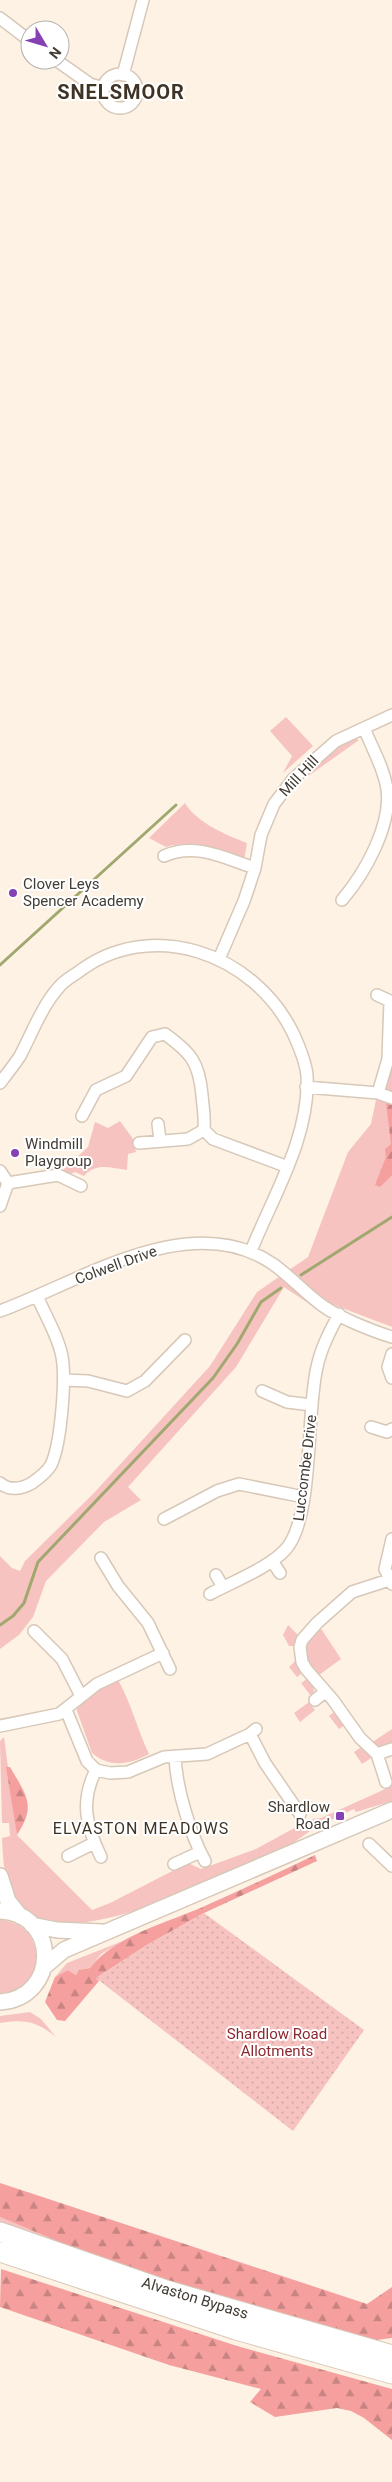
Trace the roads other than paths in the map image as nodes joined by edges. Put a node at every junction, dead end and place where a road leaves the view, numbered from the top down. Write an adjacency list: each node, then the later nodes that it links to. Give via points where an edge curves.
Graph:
1 (143, 0): 5 (street)
2 (0, 18): 3 (street)
3 (20, 33)
4 (70, 70): 6 (street, via 90,84)
5 (123, 75): 6 (street, via 111,78); 6 (street, via 132,80 136,89 130,105 113,106 104,97)
6 (104, 88)
7 (392, 715): 8 (street, Mill Hill)
8 (364, 728): 10 (street, Mill Hill, via 336,741 292,778 274,804 261,835); 11 (street, via 382,771 387,806 375,848)
9 (164, 856): 10 (street, via 188,849 208,851)
10 (255, 868): 12 (street, Mill Hill)
11 (342, 900)
12 (220, 959): 15 (street, via 163,944 116,950 90,963 59,987 19,1058); 16 (street, via 264,991 276,1006 299,1047 307,1076)
13 (377, 995): 14 (street)
14 (391, 1001): 17 (street, via 388,1059)
15 (0, 1084)
16 (306, 1087): 17 (street); 24 (street, via 298,1146)
17 (378, 1093): 18 (street)
18 (392, 1098)
19 (82, 1116): 21 (street, via 96,1090 126,1076 152,1037 165,1034 196,1062 205,1113)
20 (158, 1124): 22 (street)
21 (204, 1130): 22 (street, via 188,1139); 24 (street, via 213,1139)
22 (160, 1140): 23 (street)
23 (139, 1143)
24 (288, 1167): 29 (street)
25 (0, 1171): 26 (street)
26 (8, 1183): 27 (street, via 58,1175); 28 (street)
27 (81, 1186)
28 (0, 1206)
29 (251, 1251): 30 (street, Colwell Drive, via 225,1245 189,1244 148,1250); 32 (street, Colwell Drive, via 324,1307)
30 (38, 1296): 31 (street, Colwell Drive); 37 (street, via 62,1354)
31 (0, 1311)
32 (339, 1314): 33 (street, Colwell Drive); 39 (street, Luccombe Drive, via 317,1366)
33 (392, 1337)
34 (185, 1340): 37 (street, via 145,1381 127,1391 88,1381)
35 (392, 1354): 36 (street, via 388,1367)
36 (392, 1378)
37 (64, 1380): 42 (street, via 56,1452 47,1470 32,1483 18,1488)
38 (262, 1391): 39 (street, via 287,1402)
39 (312, 1405): 44 (street, Luccombe Drive)
40 (371, 1427): 41 (street, via 387,1432)
41 (392, 1429)
42 (0, 1483)
43 (186, 1493): 45 (street)
44 (304, 1497): 45 (street, via 239,1484); 49 (street, Luccombe Drive, via 297,1531 286,1549)
45 (194, 1502): 46 (street)
46 (164, 1519)
47 (392, 1539): 52 (street, via 385,1569)
48 (102, 1558): 56 (street, via 118,1586 148,1623)
49 (272, 1561): 50 (street); 53 (street, Luccombe Drive)
50 (280, 1573)
51 (216, 1574): 53 (street)
52 (390, 1582): 58 (street, via 352,1592 330,1609 302,1640 302,1662)
53 (223, 1587): 54 (street, Luccombe Drive)
54 (210, 1594)
55 (34, 1630): 59 (street, via 60,1658)
56 (163, 1653): 57 (street); 59 (street, via 97,1684)
57 (170, 1669)
58 (325, 1692): 60 (street); 64 (street)
59 (81, 1696): 61 (street)
60 (315, 1700)
61 (66, 1710): 62 (street, via 45,1718); 66 (street, via 84,1754)
62 (0, 1726)
63 (392, 1749): 64 (street)
64 (377, 1754): 67 (street)
65 (175, 1756): 66 (street, via 156,1759 128,1772); 69 (street, via 207,1754 253,1732 266,1763); 74 (street, via 177,1784 203,1857)
66 (96, 1770): 70 (street, via 86,1796 88,1824)
67 (386, 1782)
68 (392, 1810): 80 (street)
69 (299, 1814)
70 (94, 1843): 72 (street); 73 (street)
71 (369, 1844): 75 (street)
72 (68, 1856)
73 (101, 1857)
74 (174, 1864)
75 (392, 1866)
76 (0, 1876): 78 (street, via 8,1902)
77 (0, 1911): 78 (street)
78 (20, 1916): 79 (street)
79 (32, 1925): 80 (street, via 67,1931); 81 (street, via 40,1934 46,1953)
80 (106, 1932): 81 (street, via 64,1950)
81 (44, 1967): 82 (street, via 28,1992)
82 (0, 2002)
83 (0, 2232): 85 (highway, Alvaston Bypass, via 166,2290)
84 (0, 2252): 86 (highway, Alvaston Bypass, via 226,2328)
85 (392, 2355)
86 (392, 2374)

